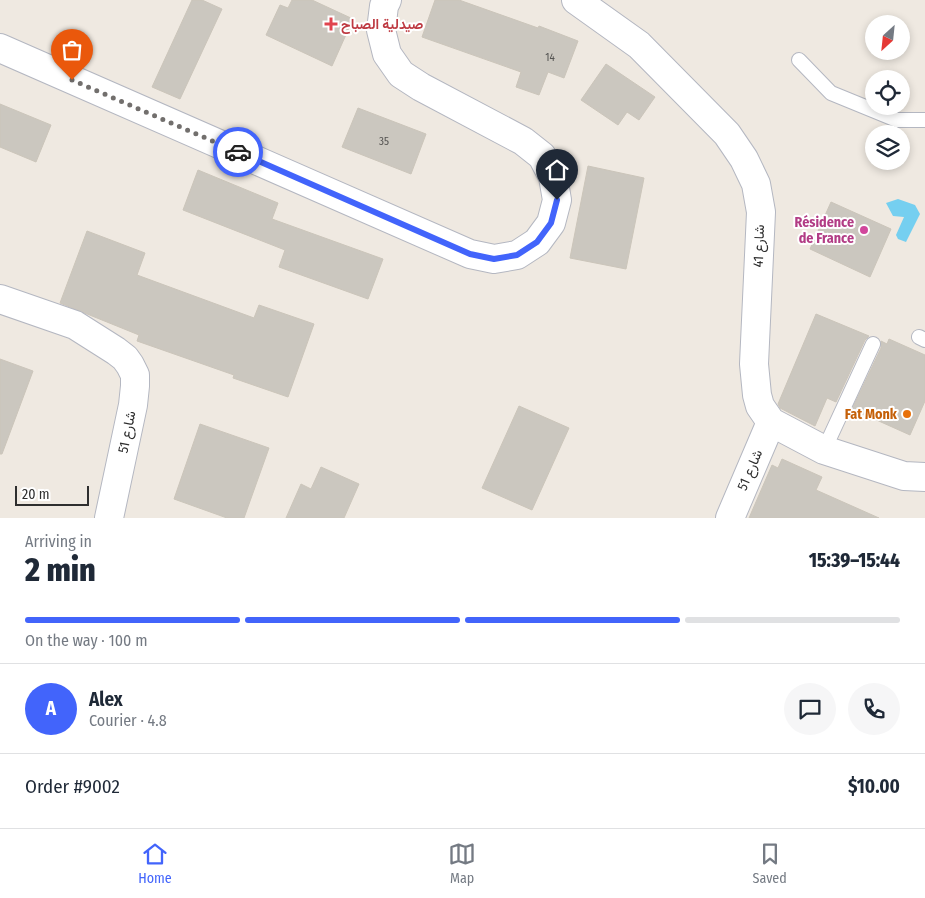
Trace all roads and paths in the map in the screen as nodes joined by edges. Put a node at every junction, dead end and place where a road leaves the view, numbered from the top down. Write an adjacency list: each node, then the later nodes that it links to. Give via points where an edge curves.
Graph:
1 (387, 0): 3 (street, via 381,30 387,54 401,74 523,141 542,156 554,177 557,200 551,223 537,242 517,255 494,259 470,254)
2 (576, 0): 8 (street, شارع 41, via 639,45 699,104 727,134 756,184 761,212 754,364 760,406)
3 (0, 48)
4 (799, 60): 5 (lane, via 831,93 898,120)
5 (925, 120)
6 (0, 299): 11 (street, شارع 51, via 75,325 125,358 135,375 133,405)
7 (874, 344): 9 (lane)
8 (772, 422): 9 (street, شارع 41); 12 (street, شارع 51)
9 (824, 450): 10 (street, شارع 41)
10 (918, 482)
11 (109, 518)
12 (730, 518)

